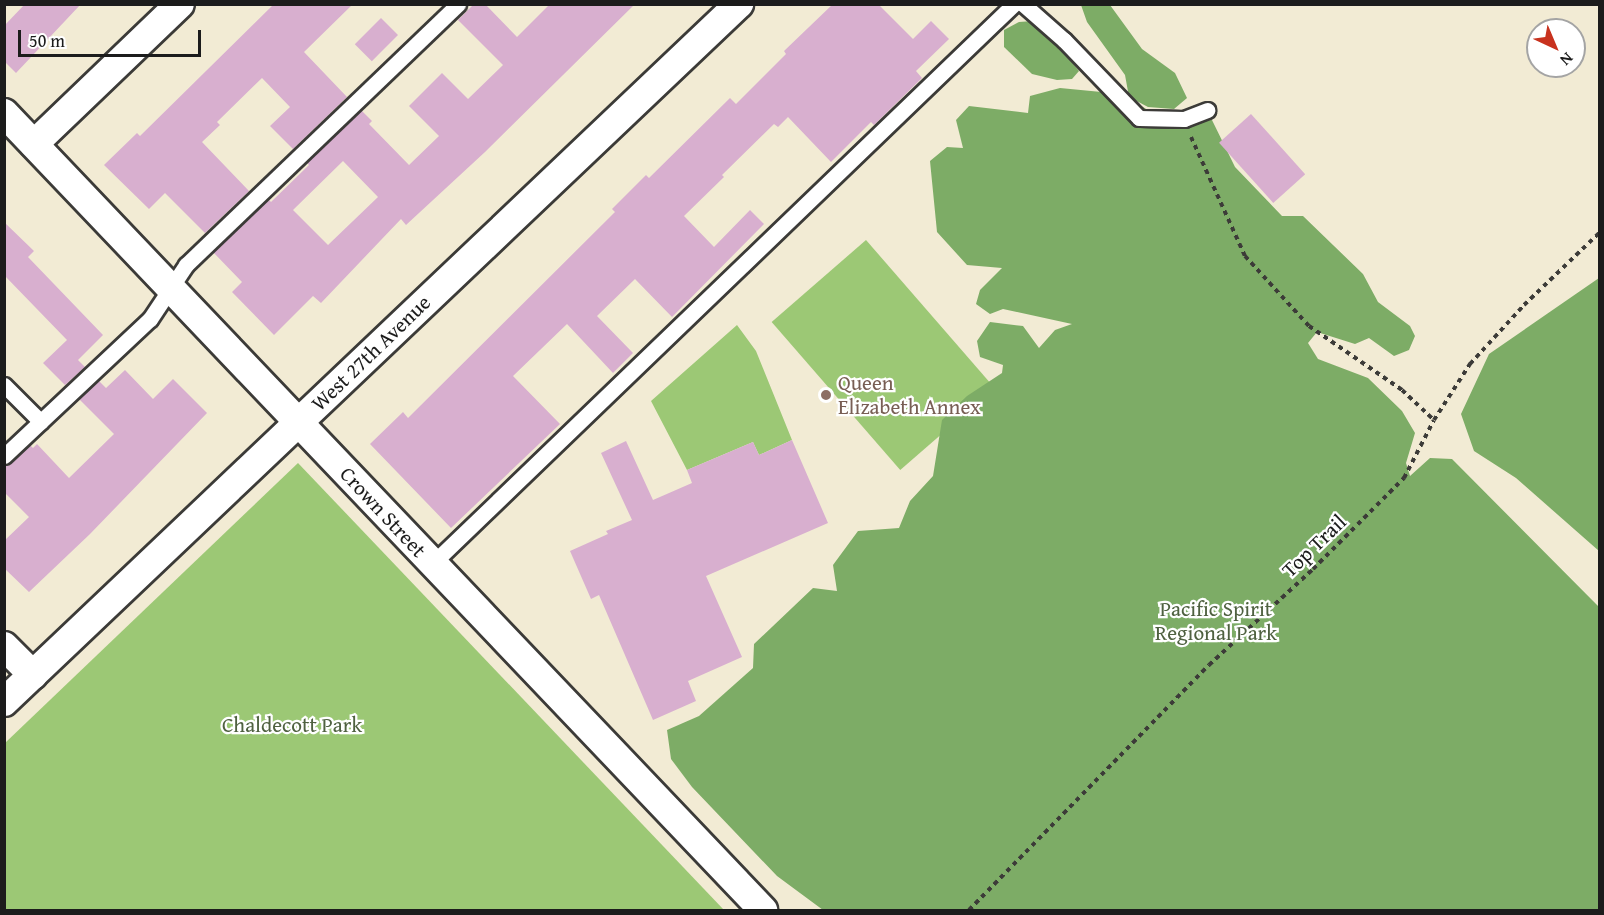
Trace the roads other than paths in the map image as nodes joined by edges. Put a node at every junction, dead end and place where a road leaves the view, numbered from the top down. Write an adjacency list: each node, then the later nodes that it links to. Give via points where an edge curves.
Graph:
1 (180, 4): 8 (street)
2 (458, 4): 9 (lane, via 186,265)
3 (739, 4): 12 (street, West 27th Avenue)
4 (1014, 4): 14 (lane)
5 (1023, 4): 6 (lane, via 1064,40 1139,118 1184,119)
6 (1207, 110)
7 (4, 113): 8 (street, Crown Street)
8 (34, 144): 9 (street, Crown Street)
9 (171, 288): 11 (lane, via 150,319); 12 (street, Crown Street)
10 (4, 385): 11 (lane)
11 (41, 422): 13 (lane)
12 (298, 423): 14 (street, Crown Street); 16 (street, West 27th Avenue)
13 (4, 456)
14 (432, 564): 18 (street, Crown Street)
15 (4, 646): 16 (street)
16 (33, 675): 17 (street, West 27th Avenue)
17 (4, 702)
18 (763, 910)

